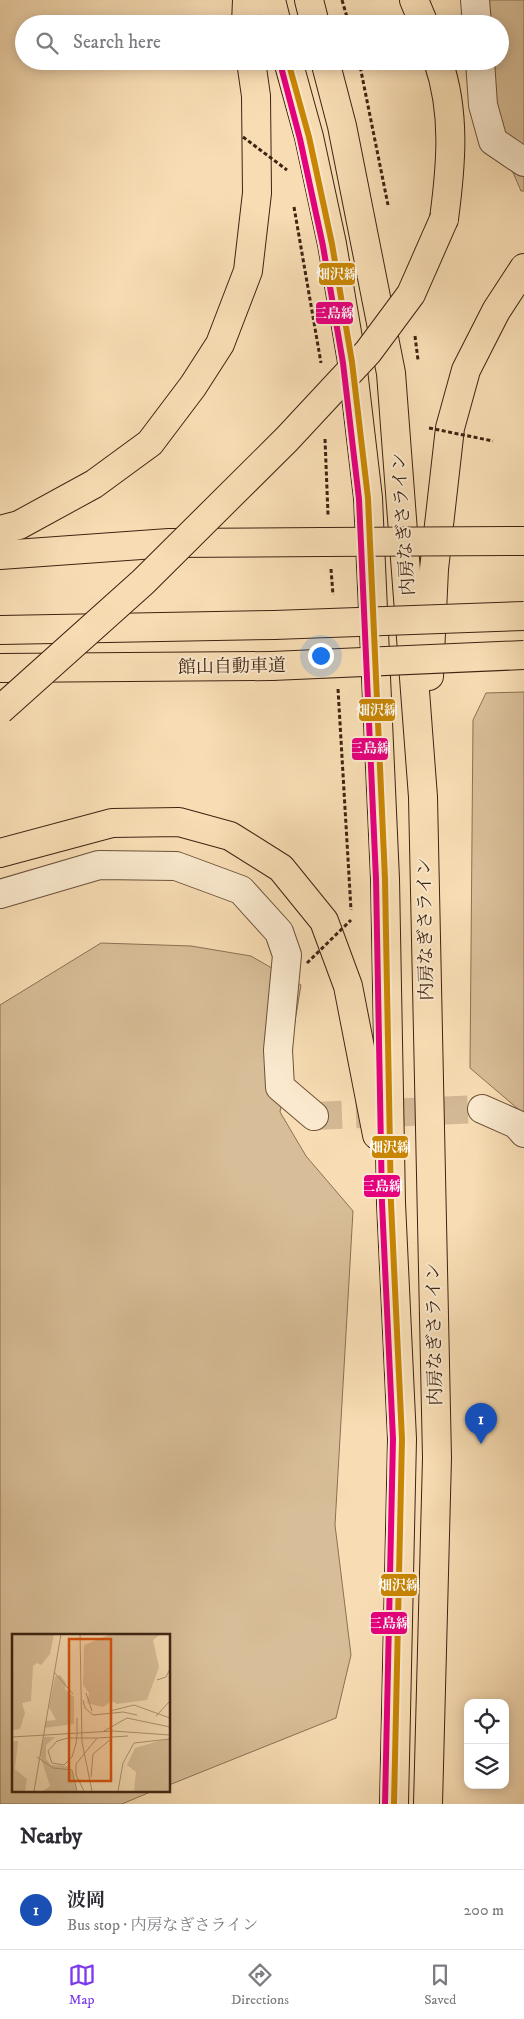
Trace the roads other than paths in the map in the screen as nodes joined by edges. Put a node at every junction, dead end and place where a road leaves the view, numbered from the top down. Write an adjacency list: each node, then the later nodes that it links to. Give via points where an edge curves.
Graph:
1 (247, 0): 6 (highway)
2 (271, 0): 7 (highway)
3 (308, 0): 8 (highway)
4 (414, 0): 9 (highway)
5 (475, 0): 10 (street)
6 (246, 15)
7 (275, 15)
8 (312, 15)
9 (420, 15)
10 (476, 15)
11 (252, 70): 18 (highway, via 256,96 257,193 248,270 220,344 150,442 94,484 20,525)
12 (290, 70): 32 (highway, 内房なぎさライン, via 332,244 352,362 368,498 385,879)
13 (327, 70): 26 (highway, 内房なぎさライン, via 342,126 391,373)
14 (441, 70): 25 (highway, bridge, via 450,121 451,164 444,219 411,294 368,352 288,439 143,582)
15 (481, 70): 16 (street, via 483,105 493,141)
16 (524, 162)
17 (524, 268): 26 (highway, via 496,311 466,370 450,428 434,569)
18 (0, 530)
19 (524, 541): 20 (highway, bridge, via 169,543)
20 (0, 555)
21 (524, 616): 22 (highway, bridge)
22 (0, 630)
23 (524, 655): 24 (highway, 館山自動車道, bridge, via 272,666)
24 (0, 668)
25 (0, 710)
26 (423, 797): 34 (highway, 内房なぎさライン, via 437,1458)
27 (0, 853): 32 (highway, via 112,823 179,822 230,836 281,868 324,921 348,986)
28 (0, 894): 30 (street, via 99,865 176,866 242,890 279,932 287,955 278,1050 280,1087)
29 (482, 1109): 31 (street, via 516,1124)
30 (314, 1116)
31 (524, 1133)
32 (391, 1203): 33 (highway, 内房なぎさライン, via 402,1439)
33 (394, 1804)
34 (428, 1804)

